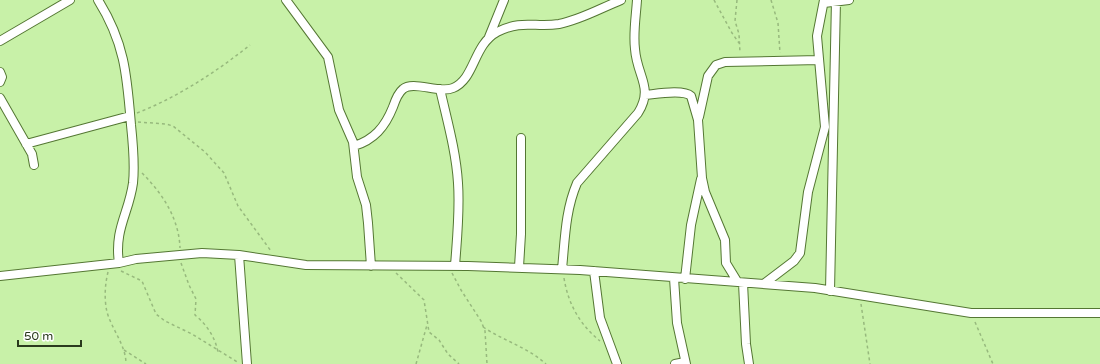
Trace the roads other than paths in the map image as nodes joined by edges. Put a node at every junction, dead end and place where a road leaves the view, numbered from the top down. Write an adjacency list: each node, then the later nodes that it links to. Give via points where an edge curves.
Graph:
1 (70, 0): 11 (street)
2 (98, 0): 18 (street, via 122,51)
3 (286, 0): 22 (street, via 328,57 339,110)
4 (504, 0): 10 (street)
5 (621, 0): 10 (street, via 570,21 558,24 524,23)
6 (637, 0): 16 (street, via 635,47)
7 (849, 0): 8 (street)
8 (836, 1): 9 (street); 37 (street)
9 (824, 2): 12 (street, via 816,36)
10 (489, 37): 15 (street, via 479,49 464,80 454,88)
11 (0, 41)
12 (819, 60): 19 (street, via 741,61 716,65 708,76); 36 (street, via 825,127 808,192 800,253 794,261)
13 (0, 72): 14 (street)
14 (0, 82)
15 (440, 89): 22 (street, via 410,85 403,88 396,98 388,120 377,134); 27 (street, via 452,139 458,184 459,221)
16 (645, 95): 19 (street, via 688,93); 30 (street, via 645,102 638,113 577,183 566,220)
17 (0, 98): 21 (street)
18 (130, 118): 21 (street); 28 (street, via 133,182 118,234 117,251)
19 (698, 120): 24 (street)
20 (520, 138): 29 (street)
21 (26, 144): 23 (street, via 32,154)
22 (354, 146): 26 (street, via 357,177 366,205)
23 (34, 165)
24 (702, 178): 34 (street, via 691,225); 35 (street, via 708,202 725,240 726,263)
25 (239, 255): 26 (street, via 306,265); 28 (street, via 202,253 136,259); 40 (street)
26 (371, 266): 27 (street)
27 (451, 266): 29 (street)
28 (120, 267): 32 (street, via 105,264)
29 (519, 267): 30 (street)
30 (562, 270): 31 (street)
31 (594, 271): 33 (street); 41 (street, via 600,318)
32 (0, 276)
33 (674, 278): 34 (street); 39 (street, via 677,323)
34 (685, 279): 35 (street)
35 (740, 282): 36 (street); 43 (street)
36 (764, 284): 37 (street)
37 (830, 291): 38 (street, via 971,313)
38 (1100, 314)
39 (685, 363): 42 (street)
40 (247, 364)
41 (617, 364)
42 (675, 364)
43 (750, 364)

